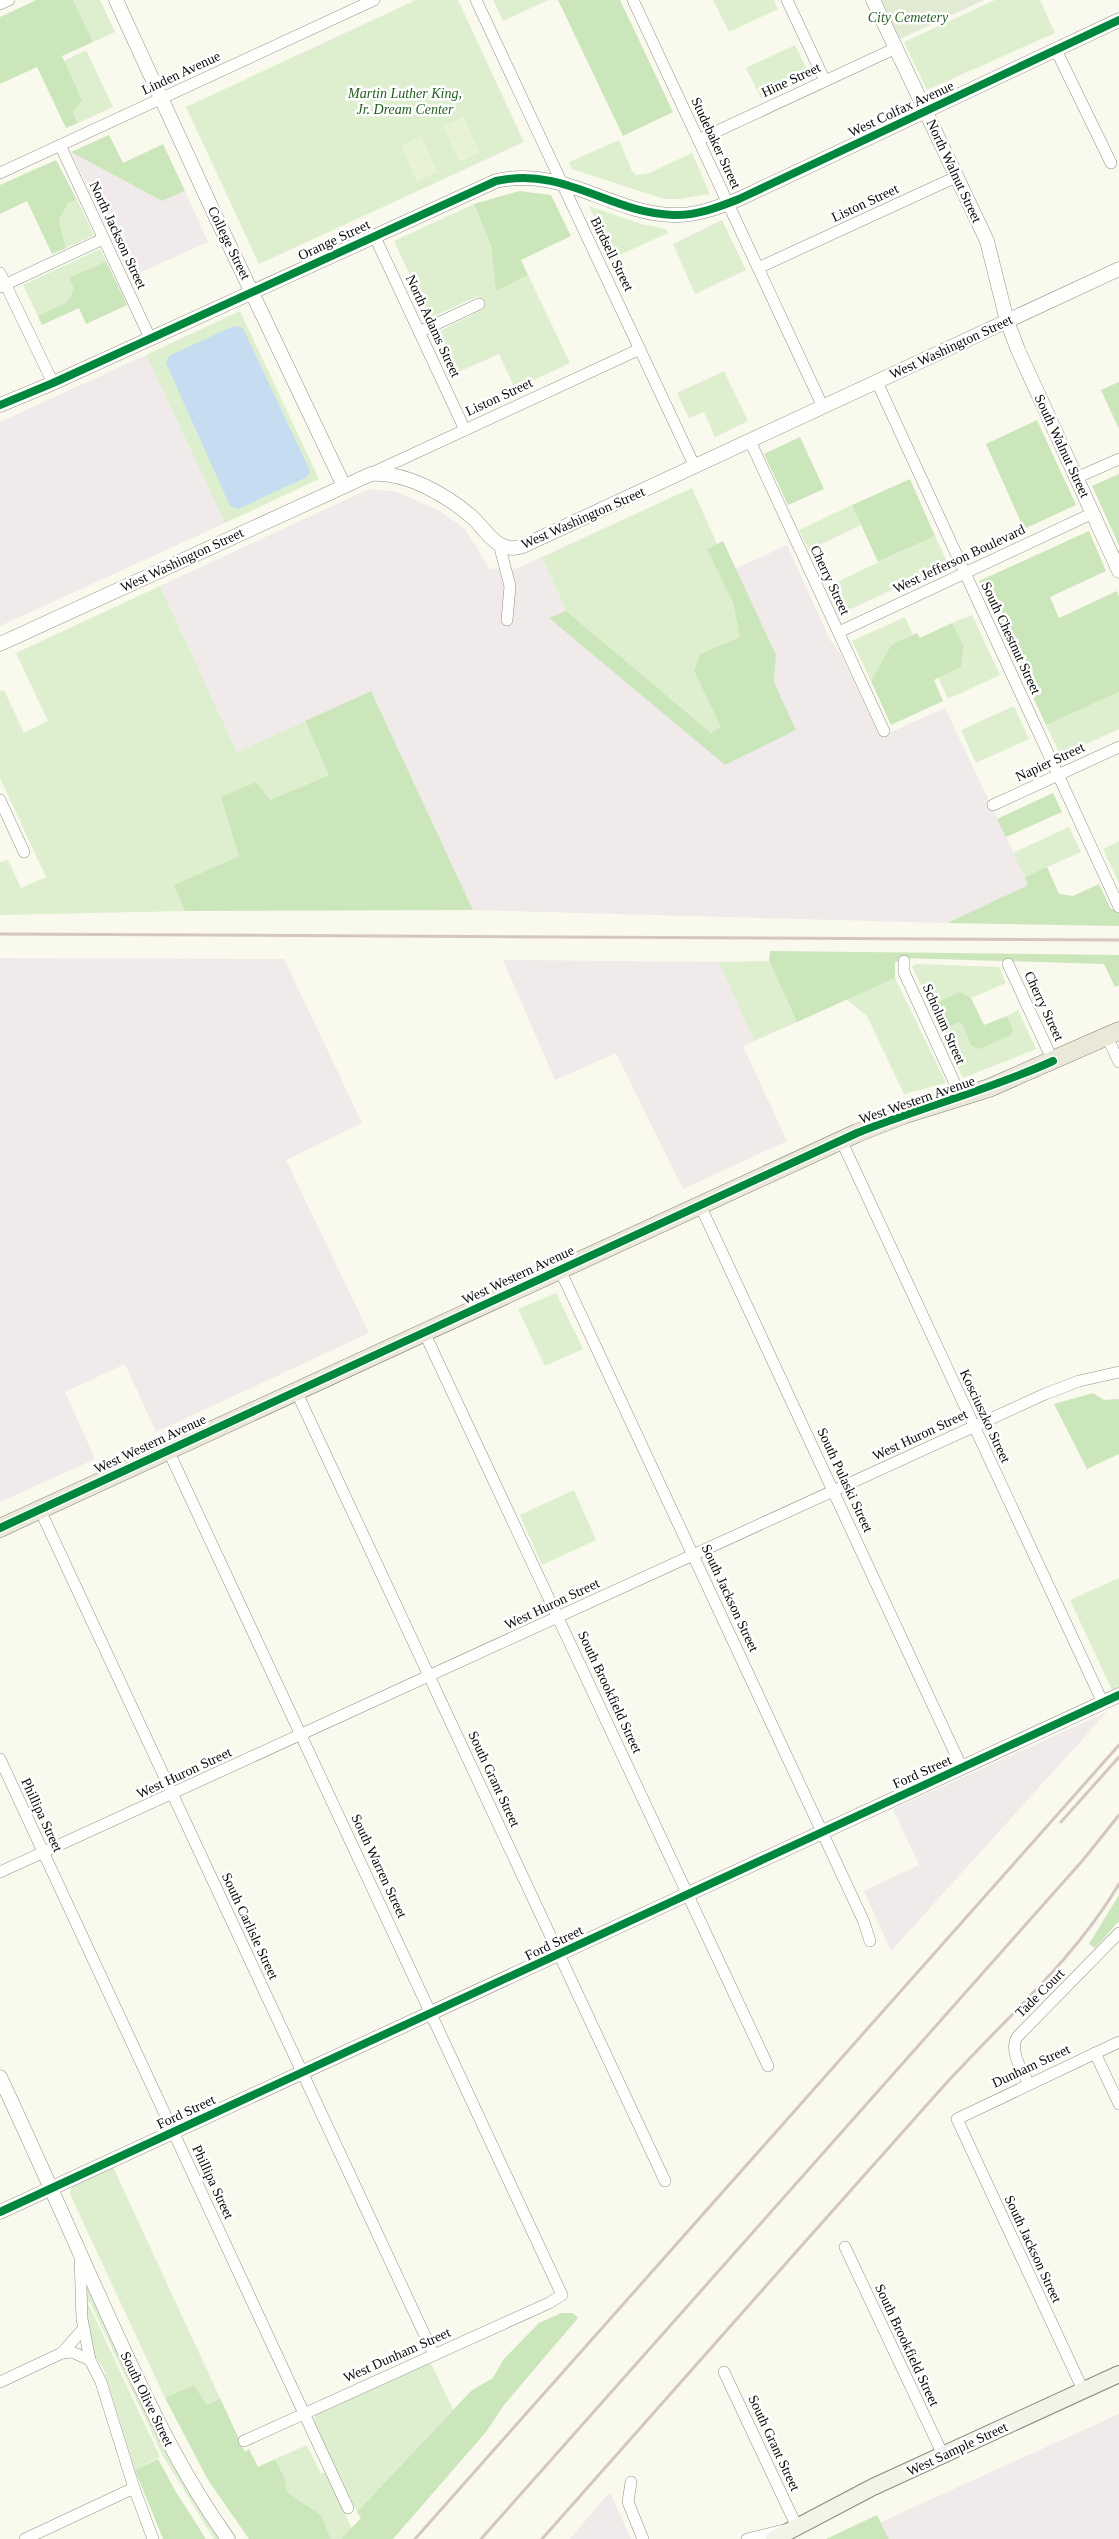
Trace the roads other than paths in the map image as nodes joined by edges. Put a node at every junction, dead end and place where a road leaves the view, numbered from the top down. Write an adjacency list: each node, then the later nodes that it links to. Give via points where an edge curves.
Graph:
1 (9, 0): 8 (street)
2 (116, 0): 13 (street, College Street)
3 (374, 0): 13 (street, Linden Avenue)
4 (476, 0): 20 (street, Birdsell Street)
5 (633, 0): 15 (street, Studebaker Street)
6 (787, 0): 12 (street)
7 (873, 0): 10 (street, North Walnut Street)
8 (0, 4)
9 (1119, 20): 11 (street, West Colfax Avenue)
10 (896, 48): 12 (street, Hine Street); 14 (street, North Walnut Street)
11 (1056, 50): 14 (street, West Colfax Avenue); 17 (street)
12 (825, 81): 15 (street, Hine Street)
13 (162, 98): 16 (street, Linden Avenue); 29 (street, College Street)
14 (925, 111): 19 (street, North Walnut Street); 21 (street, West Colfax Avenue)
15 (698, 140): 21 (street, Studebaker Street)
16 (60, 145): 18 (street, Linden Avenue); 24 (street, North Jackson Street)
17 (1111, 164)
18 (0, 173)
19 (956, 177): 25 (street, Liston Street); 31 (street, North Walnut Street, via 987,242)
20 (561, 182): 22 (street, Orange Street, via 651,212); 23 (street, Orange Street, via 525,177 496,181); 34 (street, Birdsell Street)
21 (728, 203): 22 (street, West Colfax Avenue); 25 (street, Studebaker Street)
22 (691, 213)
23 (374, 235): 29 (street, Orange Street); 32 (street, North Adams Street)
24 (103, 239): 28 (street); 33 (street, North Jackson Street)
25 (758, 268): 38 (street, Studebaker Street)
26 (1119, 269): 31 (street, West Washington Street)
27 (0, 273): 28 (street)
28 (3, 286): 36 (street)
29 (253, 291): 33 (street, Orange Street); 45 (street, College Street)
30 (480, 304): 32 (street)
31 (1007, 321): 35 (street, West Washington Street); 44 (street, South Walnut Street)
32 (419, 332): 39 (street, North Adams Street)
33 (150, 338): 36 (street, Orange Street)
34 (640, 349): 39 (street, Liston Street); 42 (street, Birdsell Street)
35 (877, 382): 38 (street, West Washington Street); 49 (street, South Chestnut Street)
36 (53, 383): 37 (street, Orange Street)
37 (0, 405)
38 (823, 407): 40 (street, West Washington Street)
39 (465, 430): 43 (street, Liston Street)
40 (750, 441): 42 (street, West Washington Street); 51 (street, Cherry Street)
41 (1119, 459): 44 (street)
42 (695, 467): 47 (street, West Washington Street, via 526,545 515,549)
43 (371, 474): 45 (street, West Washington Street); 47 (street, West Washington Street, via 400,477 454,503)
44 (1076, 478): 46 (street, South Walnut Street)
45 (344, 486): 52 (street, West Washington Street)
46 (1093, 513): 48 (street, South Walnut Street); 49 (street, West Jefferson Boulevard)
47 (499, 544): 50 (street, via 510,586)
48 (1119, 571)
49 (964, 573): 51 (street, West Jefferson Boulevard); 55 (street, South Chestnut Street)
50 (507, 620)
51 (839, 632): 53 (street, Cherry Street)
52 (0, 644)
53 (884, 731)
54 (1119, 747): 55 (street, Napier Street)
55 (1058, 775): 57 (street, Napier Street); 59 (street, South Chestnut Street)
56 (0, 800): 58 (street)
57 (993, 805)
58 (24, 852)
59 (1119, 907)
60 (904, 961): 65 (street, Scholum Street, via 904,972)
61 (1008, 964): 63 (street, Cherry Street)
62 (1113, 1034): 63 (main road, West Western Avenue); 64 (street)
63 (1053, 1061): 65 (main road, West Western Avenue)
64 (1119, 1062)
65 (961, 1097): 66 (main road, West Western Avenue, via 903,1115)
66 (841, 1140): 67 (main road, West Western Avenue); 72 (street, Kosciuszko Street)
67 (700, 1205): 68 (main road, West Western Avenue); 74 (street, South Pulaski Street)
68 (560, 1270): 69 (main road, West Western Avenue); 77 (street, South Jackson Street)
69 (424, 1332): 71 (main road, West Western Avenue); 78 (street, South Brookfield Street)
70 (1119, 1372): 72 (street, West Huron Street, via 1071,1384)
71 (296, 1391): 73 (main road, West Western Avenue); 79 (street, South Grant Street)
72 (974, 1426): 74 (street, West Huron Street); 81 (street, Kosciuszko Street)
73 (168, 1450): 75 (main road, West Western Avenue); 82 (street, South Warren Street)
74 (834, 1491): 77 (street, West Huron Street); 84 (street, South Pulaski Street)
75 (40, 1510): 76 (main road, West Western Avenue); 85 (street, South Carlisle Street)
76 (0, 1528)
77 (693, 1555): 78 (street, West Huron Street); 86 (street, South Jackson Street)
78 (559, 1617): 79 (street, West Huron Street); 89 (street, South Brookfield Street)
79 (429, 1676): 82 (street, West Huron Street); 92 (street, South Grant Street)
80 (1119, 1695): 81 (street, Ford Street)
81 (1103, 1703): 84 (street, Ford Street)
82 (301, 1735): 85 (street, West Huron Street); 93 (street, South Warren Street)
83 (0, 1759): 87 (street, Phillipa Street)
84 (962, 1768): 86 (street, Ford Street)
85 (172, 1794): 87 (street, West Huron Street); 97 (street, South Carlisle Street)
86 (822, 1832): 89 (street, Ford Street); 91 (street, South Jackson Street)
87 (43, 1852): 88 (street, West Huron Street); 102 (street, Phillipa Street)
88 (0, 1872)
89 (688, 1894): 92 (street, Ford Street); 96 (street, South Brookfield Street)
90 (1119, 1933): 99 (street, Tade Court, via 1017,2037 1014,2051)
91 (870, 1941)
92 (559, 1954): 93 (street, Ford Street); 103 (street, South Grant Street)
93 (431, 2014): 97 (street, Ford Street); 108 (street, South Warren Street)
94 (1119, 2042): 95 (street, Dunham Street)
95 (1095, 2053): 99 (street, Dunham Street); 100 (street)
96 (768, 2066)
97 (302, 2072): 102 (street, Ford Street); 111 (street, South Carlisle Street)
98 (0, 2077): 104 (street, South Olive Street)
99 (1029, 2084): 101 (street, Dunham Street)
100 (1119, 2104)
101 (957, 2119): 116 (street, South Jackson Street)
102 (173, 2132): 104 (street, Ford Street); 117 (street, Phillipa Street)
103 (664, 2181)
104 (52, 2189): 105 (street, Ford Street); 107 (street, South Olive Street)
105 (0, 2212)
106 (845, 2247): 119 (street, South Brookfield Street)
107 (80, 2251): 109 (street, South Olive Street); 126 (street, South Olive Street, via 176,2459)
108 (562, 2295): 111 (street, West Dunham Street)
109 (84, 2328): 110 (street); 112 (street, South Olive Street)
110 (62, 2353): 112 (street, via 72,2352); 115 (street)
111 (434, 2355): 117 (street, West Dunham Street)
112 (90, 2360): 121 (street, South Olive Street, via 101,2382)
113 (724, 2372): 123 (street, South Grant Street)
114 (1119, 2374): 116 (main road, West Sample Street)
115 (0, 2382)
116 (1083, 2390): 119 (main road, West Sample Street)
117 (304, 2414): 118 (street, West Dunham Street); 122 (street, Phillipa Street)
118 (244, 2441)
119 (942, 2455): 123 (main road, West Sample Street)
120 (630, 2482): 127 (street, via 628,2502)
121 (134, 2488): 124 (street); 125 (street, South Olive Street)
122 (348, 2508)
123 (797, 2527): 128 (street, West Sample Street); 129 (main road, West Sample Street)
124 (24, 2539)
125 (153, 2539)
126 (228, 2539)
127 (643, 2539)
128 (747, 2539)
129 (774, 2539)

